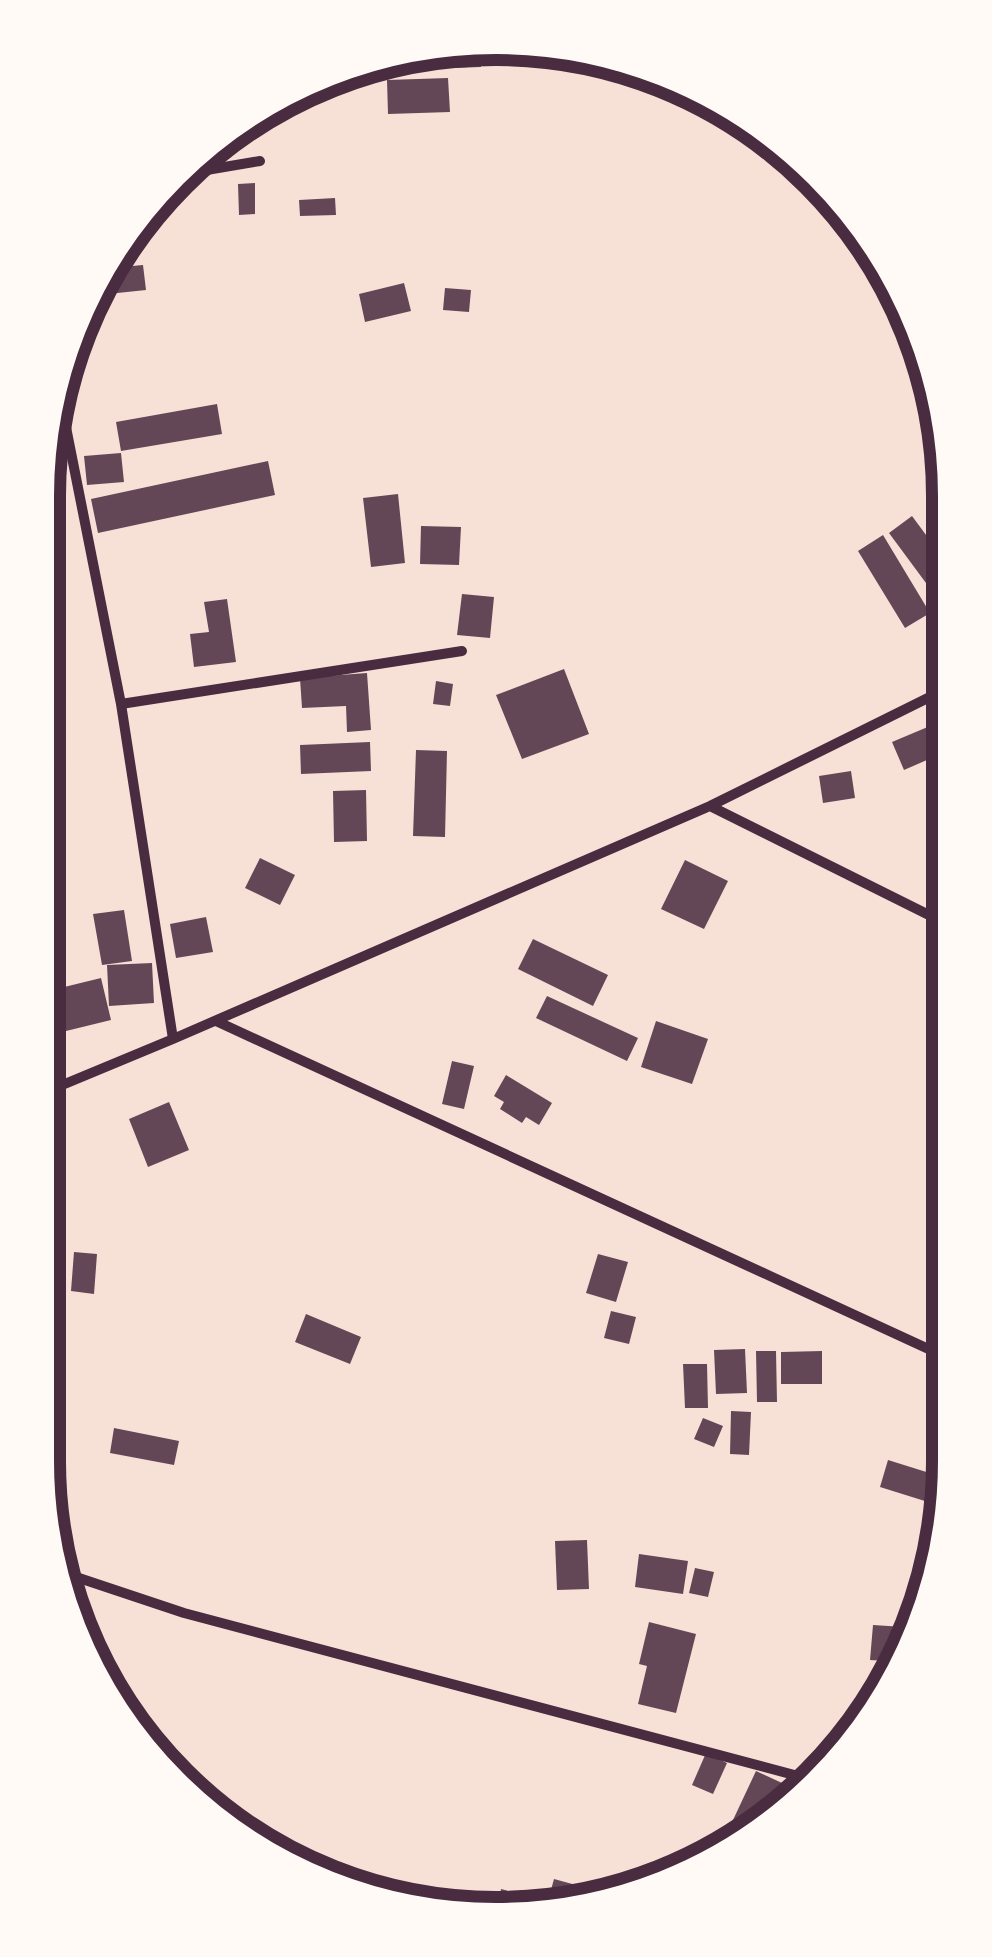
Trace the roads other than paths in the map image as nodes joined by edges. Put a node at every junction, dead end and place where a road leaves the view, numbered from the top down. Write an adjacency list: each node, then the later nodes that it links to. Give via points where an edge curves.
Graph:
1 (260, 160): 2 (street)
2 (208, 169)
3 (65, 429): 6 (street)
4 (462, 652): 6 (street)
5 (932, 695): 7 (street)
6 (121, 704): 10 (street)
7 (710, 806): 8 (street); 9 (street)
8 (932, 917)
9 (216, 1021): 10 (street); 12 (street)
10 (173, 1040): 11 (street)
11 (60, 1086)
12 (932, 1351)
13 (76, 1577): 14 (street, via 184,1612)
14 (797, 1776)

